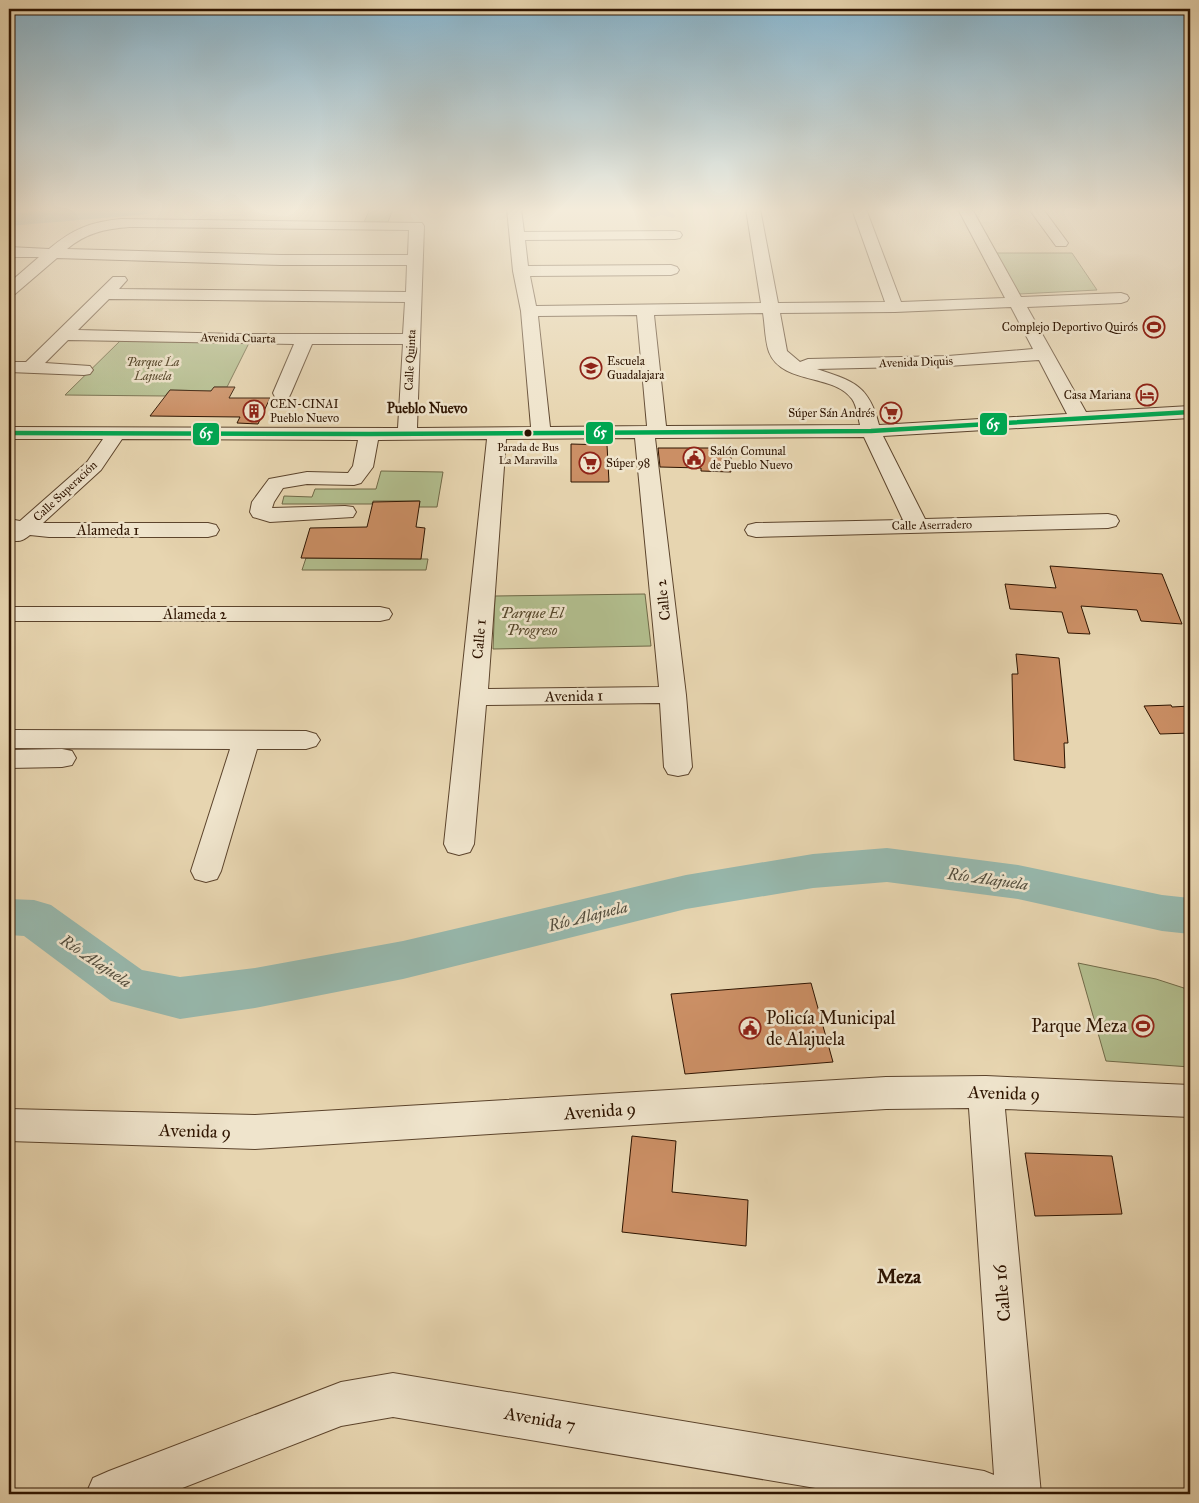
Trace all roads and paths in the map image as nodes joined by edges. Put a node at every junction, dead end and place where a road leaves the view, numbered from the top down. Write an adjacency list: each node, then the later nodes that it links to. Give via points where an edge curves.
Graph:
1 (24, 279): 8 (street)
2 (121, 279): 9 (street)
3 (415, 279): 10 (street, Calle Quinta)
4 (523, 279): 15 (street)
5 (766, 279): 14 (street)
6 (885, 279): 13 (street)
7 (1003, 279): 12 (street)
8 (9, 292)
9 (106, 294): 10 (street); 17 (street)
10 (414, 297): 19 (street, Calle Quinta)
11 (1121, 298): 12 (street)
12 (1015, 302): 13 (street); 20 (street)
13 (896, 307): 14 (street)
14 (771, 310): 16 (street); 21 (street, via 778,352)
15 (529, 311): 16 (street); 31 (street)
16 (645, 311): 32 (street)
17 (65, 335): 18 (street, Avenida Cuarta); 23 (street)
18 (304, 339): 19 (street, Avenida Cuarta); 25 (street)
19 (411, 339): 35 (street, Calle Quinta)
20 (1044, 354): 21 (street, Avenida Diquis, via 948,361); 27 (street)
21 (789, 364): 28 (street, via 827,376 857,393)
22 (9, 367): 23 (street)
23 (30, 368): 24 (street)
24 (84, 370)
25 (282, 393)
26 (1190, 412): 27 (street)
27 (1080, 419): 28 (street)
28 (871, 431): 32 (street); 38 (street)
29 (9, 433): 33 (street)
30 (497, 433): 31 (street); 35 (street); 46 (street, Calle 1)
31 (541, 433): 32 (street)
32 (650, 433): 45 (street, Calle 2, via 649,468)
33 (116, 434): 34 (street); 39 (street, Calle Superación, via 94,466)
34 (369, 434): 35 (street); 36 (street, via 363,467 354,479 307,478 276,483 263,502 261,512 270,515)
35 (406, 434)
36 (345, 512)
37 (1108, 521): 38 (street, Calle Aserradero)
38 (917, 525): 41 (street, Calle Aserradero)
39 (17, 527): 40 (street, Alameda 1, via 48,530); 42 (street, Calle Superación)
40 (208, 530)
41 (756, 530)
42 (9, 543)
43 (9, 614): 44 (street, Alameda 2)
44 (380, 614)
45 (673, 695): 46 (street, Avenida 1); 51 (street, Calle 2)
46 (474, 697): 52 (street, Calle 1)
47 (9, 739): 49 (street)
48 (306, 740): 49 (street)
49 (243, 748): 50 (street); 53 (street)
50 (9, 759)
51 (678, 767)
52 (459, 844)
53 (206, 872)
54 (986, 1092): 55 (street, Avenida 9); 56 (street, Avenida 9, via 886,1093 256,1132); 59 (street, Calle 16)
55 (1190, 1101)
56 (9, 1125)
57 (109, 1494): 58 (street, Avenida 7, via 342,1404 393,1395)
58 (984, 1494)
59 (1018, 1494)

